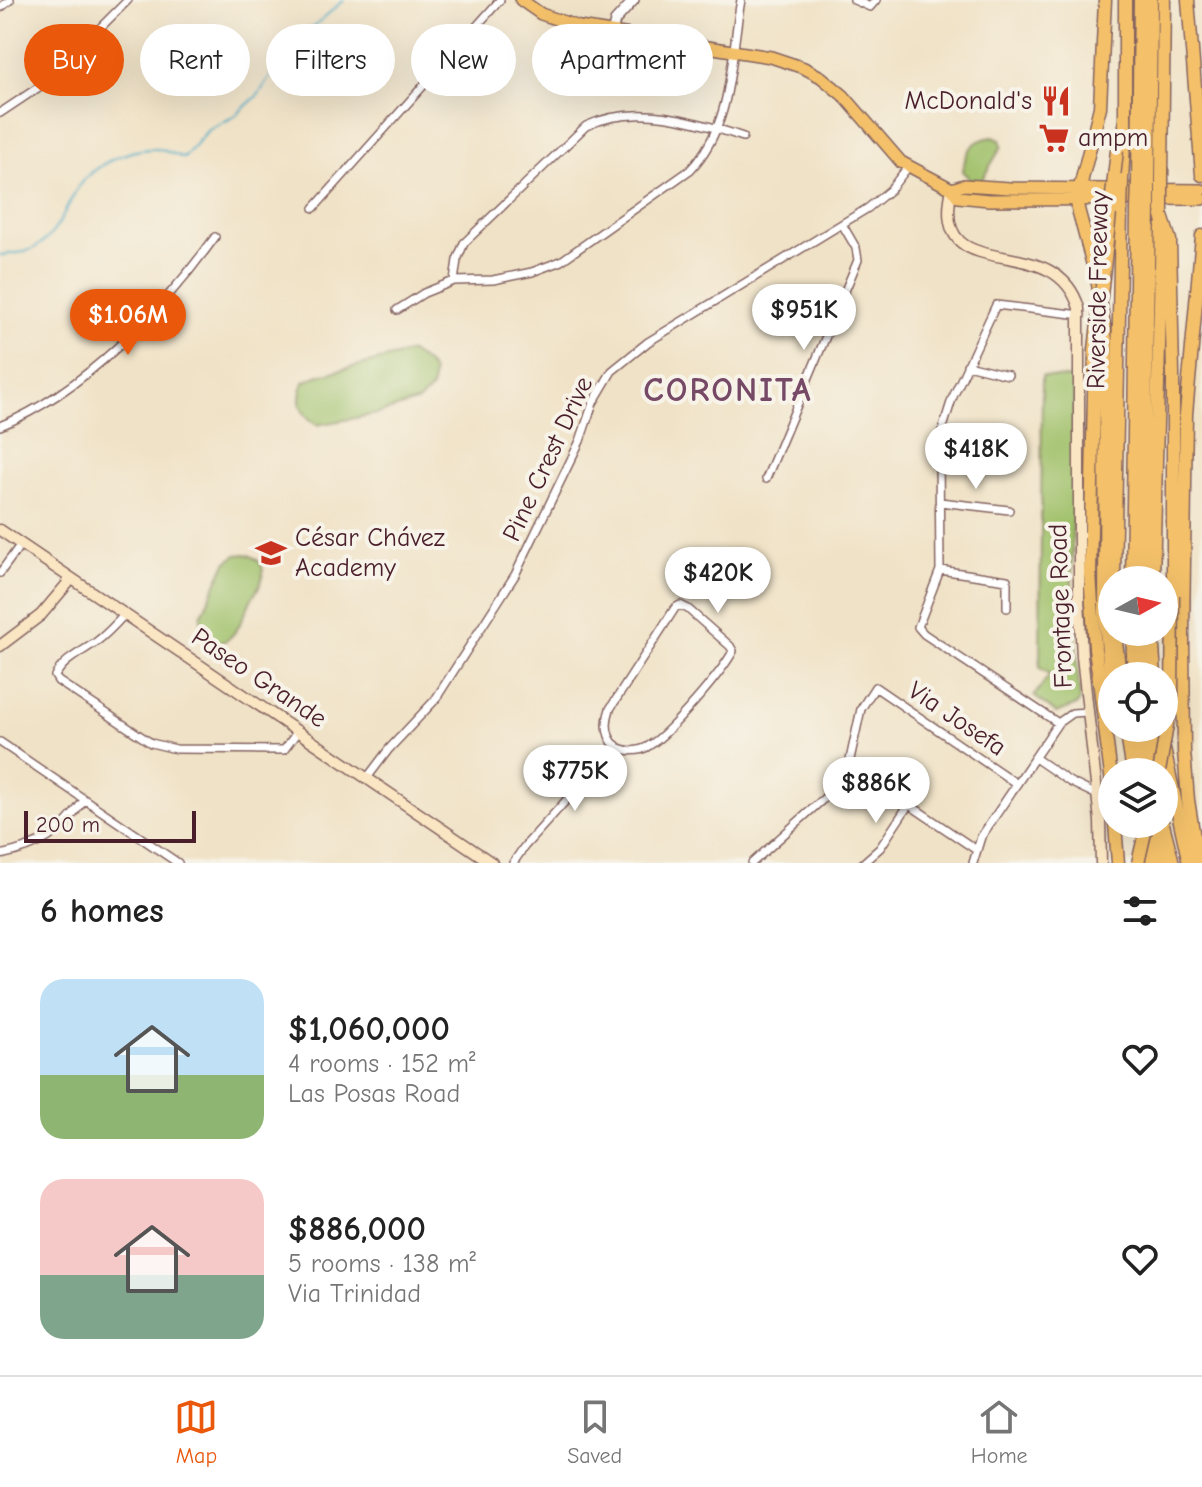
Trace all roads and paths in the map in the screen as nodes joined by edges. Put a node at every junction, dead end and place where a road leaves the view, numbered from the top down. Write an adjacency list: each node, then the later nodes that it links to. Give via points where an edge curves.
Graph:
1 (10, 0): 15 (street)
2 (128, 0): 20 (street, via 45,83)
3 (500, 0): 31 (street)
4 (521, 0): 16 (main road)
5 (634, 0): 17 (street)
6 (741, 0): 19 (street)
7 (854, 0): 14 (street)
8 (1105, 0): 29 (highway, via 1100,107)
9 (1125, 0): 21 (highway, Riverside Freeway)
10 (1140, 0): 26 (highway)
11 (1151, 0): 26 (highway)
12 (1164, 0): 26 (highway)
13 (1188, 0): 25 (highway)
14 (873, 4)
15 (0, 8)
16 (569, 24)
17 (615, 24)
18 (713, 49): 19 (main road)
19 (735, 52): 22 (street); 24 (main road, via 787,61 821,77)
20 (0, 113)
21 (1125, 126): 49 (highway, Riverside Freeway, bridge); 68 (highway, bridge, via 1117,150 1095,350 1090,573)
22 (718, 128): 23 (street); 36 (street, via 690,170 561,261 493,280); 36 (street, via 633,113 586,126 464,243)
23 (743, 137)
24 (908, 167): 27 (main road); 33 (street, Pine Crest Drive, via 880,199)
25 (1202, 175)
26 (1150, 180): 32 (highway, bridge); 32 (highway, bridge)
27 (952, 189): 29 (main road, via 964,185); 38 (main road, Frontage Road, via 948,216 961,241 974,251 1028,260 1058,274 1076,296)
28 (1202, 190): 29 (main road)
29 (1079, 194): 30 (main road); 60 (highway, via 1106,340)
30 (1202, 199)
31 (314, 208)
32 (1152, 212): 50 (highway); 51 (highway); 52 (highway); 69 (highway, bridge, via 1170,240 1173,373 1172,696)
33 (842, 224): 44 (street, via 858,260); 71 (street, Pine Crest Drive, via 648,342 612,371 515,575 435,700)
34 (1202, 236): 96 (highway, via 1186,414 1183,635 1184,751)
35 (215, 237): 41 (street, via 178,286 87,374)
36 (454, 281): 37 (street)
37 (397, 310)
38 (1081, 315): 39 (street, via 996,305); 61 (main road, Frontage Road, via 1079,599)
39 (967, 365): 40 (street); 42 (street)
40 (1008, 375)
41 (0, 426)
42 (941, 434): 43 (street); 45 (street)
43 (1010, 444)
44 (766, 479)
45 (940, 502): 46 (street); 53 (street)
46 (1009, 510)
47 (0, 530): 48 (main road, Paseo Grande)
48 (21, 544): 54 (street); 55 (main road, Paseo Grande)
49 (1114, 566)
50 (1133, 566)
51 (1142, 566)
52 (1153, 566)
53 (940, 570): 56 (street, via 1007,580); 62 (street, via 918,627)
54 (0, 573)
55 (68, 577): 57 (main road, Paseo Grande); 58 (main road); 59 (main road, via 49,607)
56 (1007, 608)
57 (125, 614): 63 (main road, Paseo Grande); 63 (street, via 58,670 58,681 163,747 284,750)
58 (0, 638)
59 (0, 646)
60 (1109, 662)
61 (1088, 712): 62 (street, via 1072,713); 73 (main road, Frontage Road)
62 (1058, 723): 67 (street)
63 (298, 731): 71 (main road, Paseo Grande)
64 (0, 742): 74 (street)
65 (1164, 742): 95 (highway)
66 (616, 745): 66 (street, via 634,750 652,745 684,714 733,651 680,605 610,709 607,727); 85 (street)
67 (1035, 758): 72 (street); 73 (street, Via Josefa)
68 (1109, 758)
69 (1160, 758)
70 (849, 764): 72 (street, Via Josefa, via 861,709 875,687); 75 (street); 86 (street, via 834,791)
71 (367, 778): 84 (main road, Paseo Grande)
72 (1017, 784): 81 (street)
73 (1097, 795): 89 (main road, Frontage Road)
74 (84, 800): 82 (street, via 61,830 26,850); 83 (street)
75 (909, 804): 81 (street); 87 (street, via 880,848)
76 (1116, 838): 90 (highway)
77 (1144, 838): 91 (highway, bridge)
78 (1148, 838): 92 (highway)
79 (1152, 838): 93 (highway)
80 (1167, 838): 94 (highway)
81 (975, 849): 88 (street)
82 (0, 855)
83 (178, 863)
84 (492, 863)
85 (513, 863)
86 (752, 863)
87 (863, 863)
88 (973, 863)
89 (1101, 863)
90 (1118, 863)
91 (1138, 863)
92 (1150, 863)
93 (1162, 863)
94 (1173, 863)
95 (1189, 863)
96 (1198, 863)

